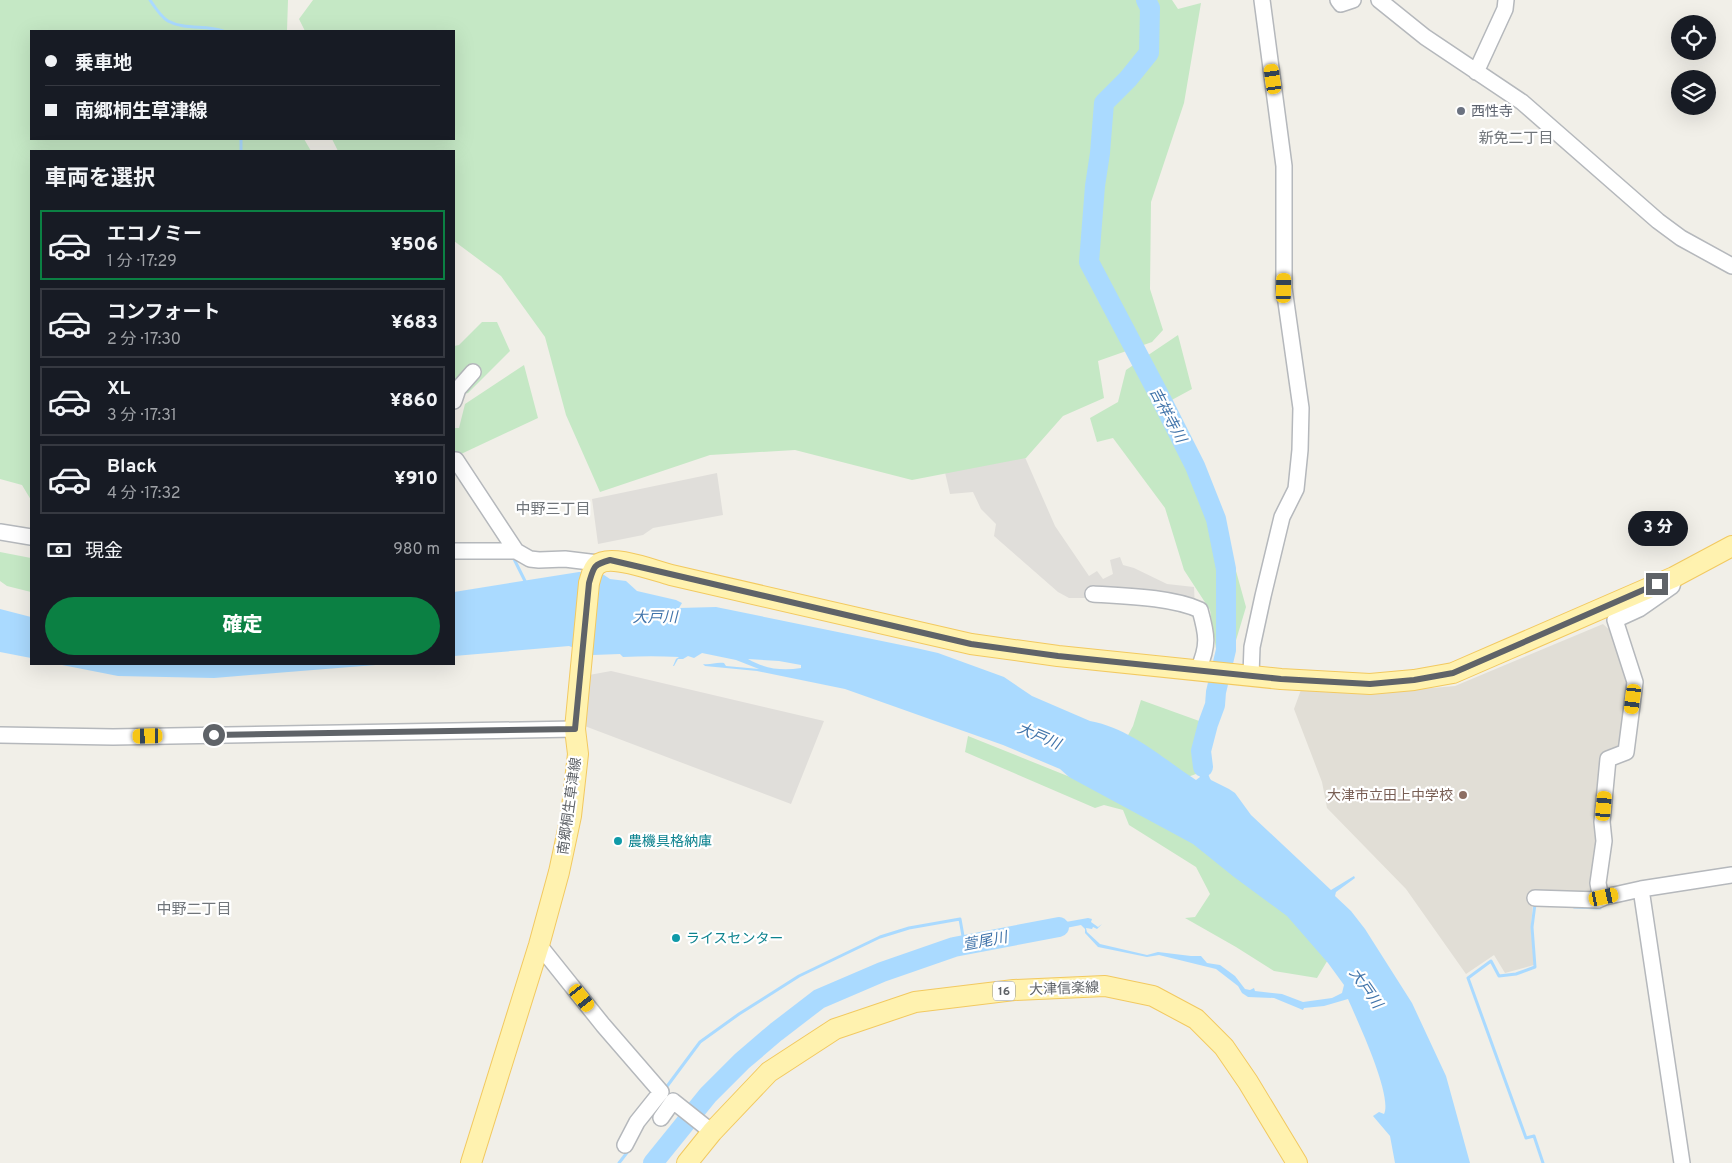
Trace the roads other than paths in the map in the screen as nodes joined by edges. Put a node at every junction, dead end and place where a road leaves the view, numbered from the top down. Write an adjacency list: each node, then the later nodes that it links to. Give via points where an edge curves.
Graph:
1 (1262, 0): 20 (street, via 1284,166 1284,288 1301,408 1296,489 1282,517 1262,596 1252,647)
2 (1338, 0): 3 (street, via 1340,4)
3 (1353, 0)
4 (1379, 0): 6 (street)
5 (1506, 0): 6 (street, via 1505,9)
6 (1476, 72): 7 (street, via 1522,102 1658,221 1681,238)
7 (1732, 266)
8 (473, 372): 9 (street, via 458,389)
9 (455, 398)
10 (455, 460): 15 (street)
11 (0, 532): 12 (street)
12 (30, 537)
13 (1732, 546): 17 (main road)
14 (455, 551): 15 (street)
15 (511, 551): 16 (street, via 530,559 565,559)
16 (595, 567): 19 (main road, via 610,560 623,562 971,644); 21 (main road, 南郷桐生草津線, via 589,583)
17 (1674, 577): 20 (main road, via 1453,673 1370,684); 26 (street, via 1672,586 1639,609 1615,620 1635,682 1626,752 1608,759 1602,822 1604,841 1598,883)
18 (1093, 594): 19 (street, via 1138,597 1190,605 1200,610 1206,631 1206,653)
19 (1200, 671): 20 (main road)
20 (1251, 675)
21 (575, 729): 22 (street, via 113,737); 27 (main road, 南郷桐生草津線, via 578,754 571,816)
22 (0, 735)
23 (1732, 874): 24 (street)
24 (1641, 889): 26 (street); 34 (street)
25 (1535, 898): 26 (street)
26 (1601, 899)
27 (539, 945): 30 (street, via 661,1092 637,1122); 31 (main road, 南郷桐生草津線)
28 (661, 1118): 29 (street, via 672,1101)
29 (708, 1129): 32 (main road, 大津信楽線 / 16); 33 (main road, 大津信楽線 / 16, via 769,1072 835,1029 915,1002 1014,990 1104,986 1153,996 1196,1019 1224,1047)
30 (625, 1145)
31 (471, 1163)
32 (687, 1163)
33 (1297, 1163)
34 (1682, 1163)

